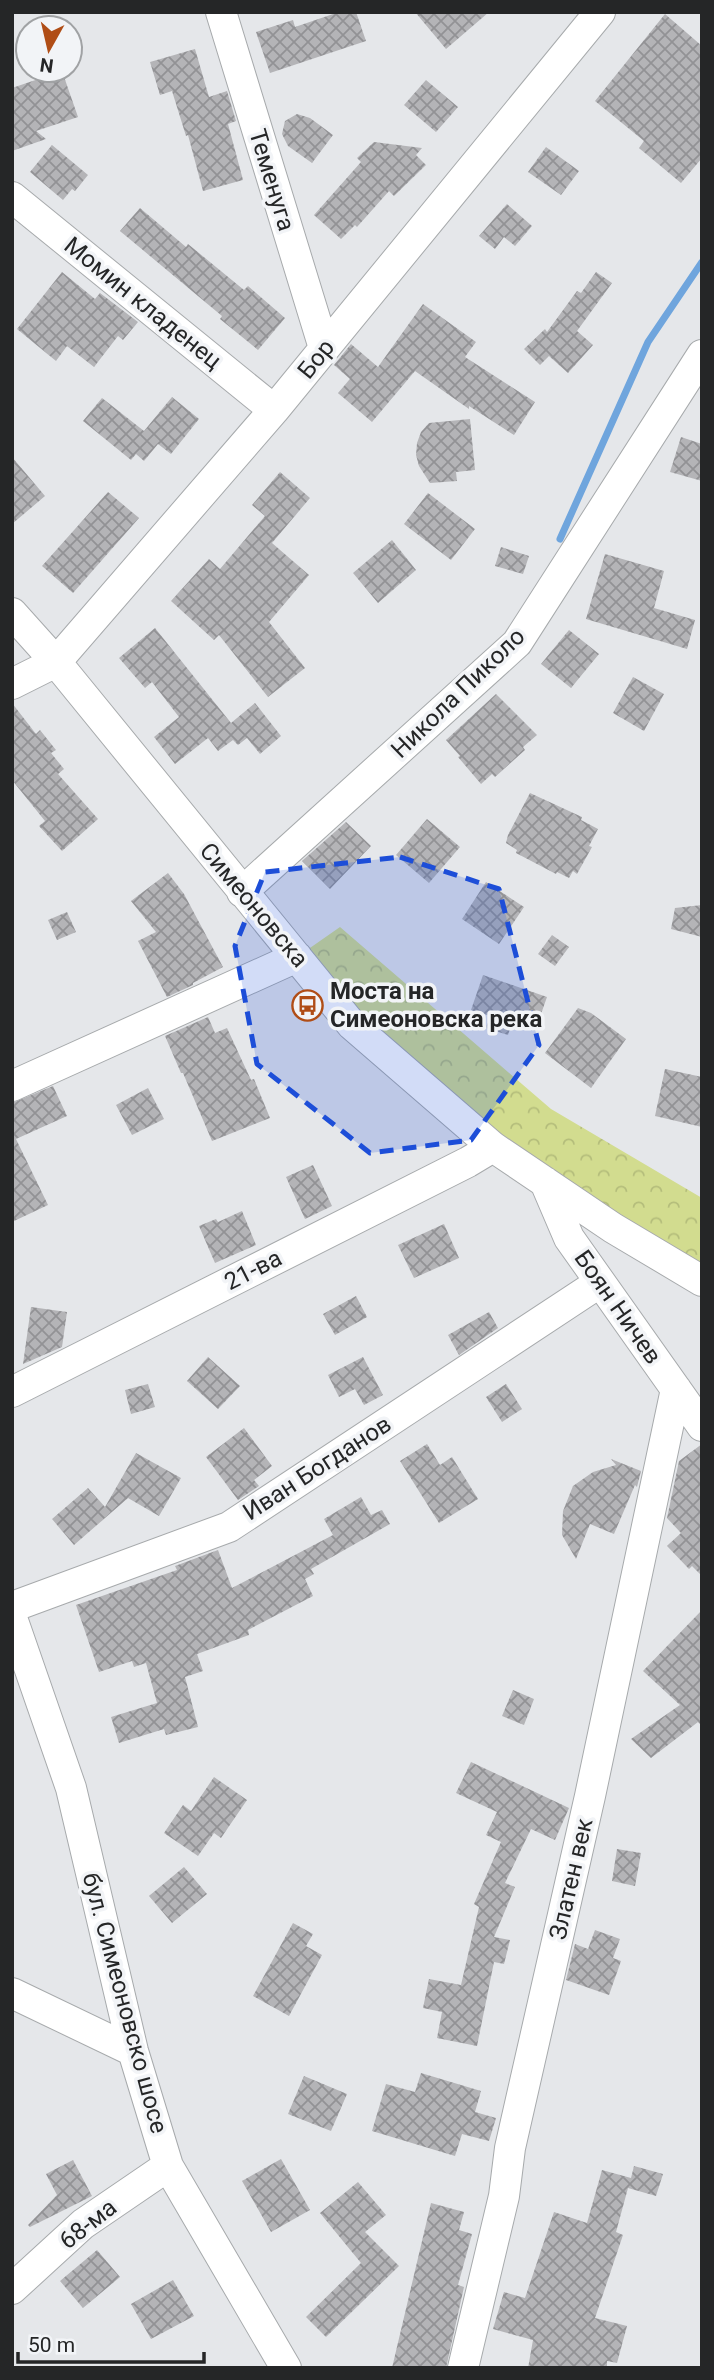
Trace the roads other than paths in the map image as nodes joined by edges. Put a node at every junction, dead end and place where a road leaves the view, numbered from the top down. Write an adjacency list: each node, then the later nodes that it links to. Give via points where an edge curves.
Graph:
1 (220, 12): 4 (street, Теменуга)
2 (600, 12): 4 (street, Бор)
3 (12, 197): 6 (street, Момин кладенец)
4 (324, 348): 6 (street, Бор)
5 (702, 355): 10 (street, Никола Пиколо, via 517,643)
6 (274, 410): 8 (street, Бор)
7 (12, 613): 8 (street, Симеоновска)
8 (56, 662): 9 (street, Бор); 10 (street, Симеоновска)
9 (12, 684)
10 (242, 892): 11 (street, Симеоновска)
11 (296, 957): 12 (street); 13 (street, Симеоновска, via 352,1025)
12 (12, 1086)
13 (494, 1147): 14 (street, Симеоновска); 18 (street, 21-ва)
14 (545, 1182): 15 (street, Симеоновска); 16 (street, Боян Ничев, via 569,1238)
15 (701, 1280)
16 (599, 1283): 17 (street, Боян Ничев); 20 (street, Иван Богданов, via 229,1527)
17 (676, 1389): 19 (street, Боян Ничев); 27 (street, Златен век)
18 (12, 1392)
19 (702, 1426)
20 (12, 1607)
21 (12, 1618): 23 (street, бул. Симеоновско шосе, via 71,1788)
22 (12, 1993): 23 (street)
23 (133, 2051): 24 (street, бул. Симеоновско шосе)
24 (168, 2166): 25 (street, 68-ма, via 83,2224); 26 (street, бул. Симеоновско шосе)
25 (12, 2289)
26 (286, 2368)
27 (463, 2368)

